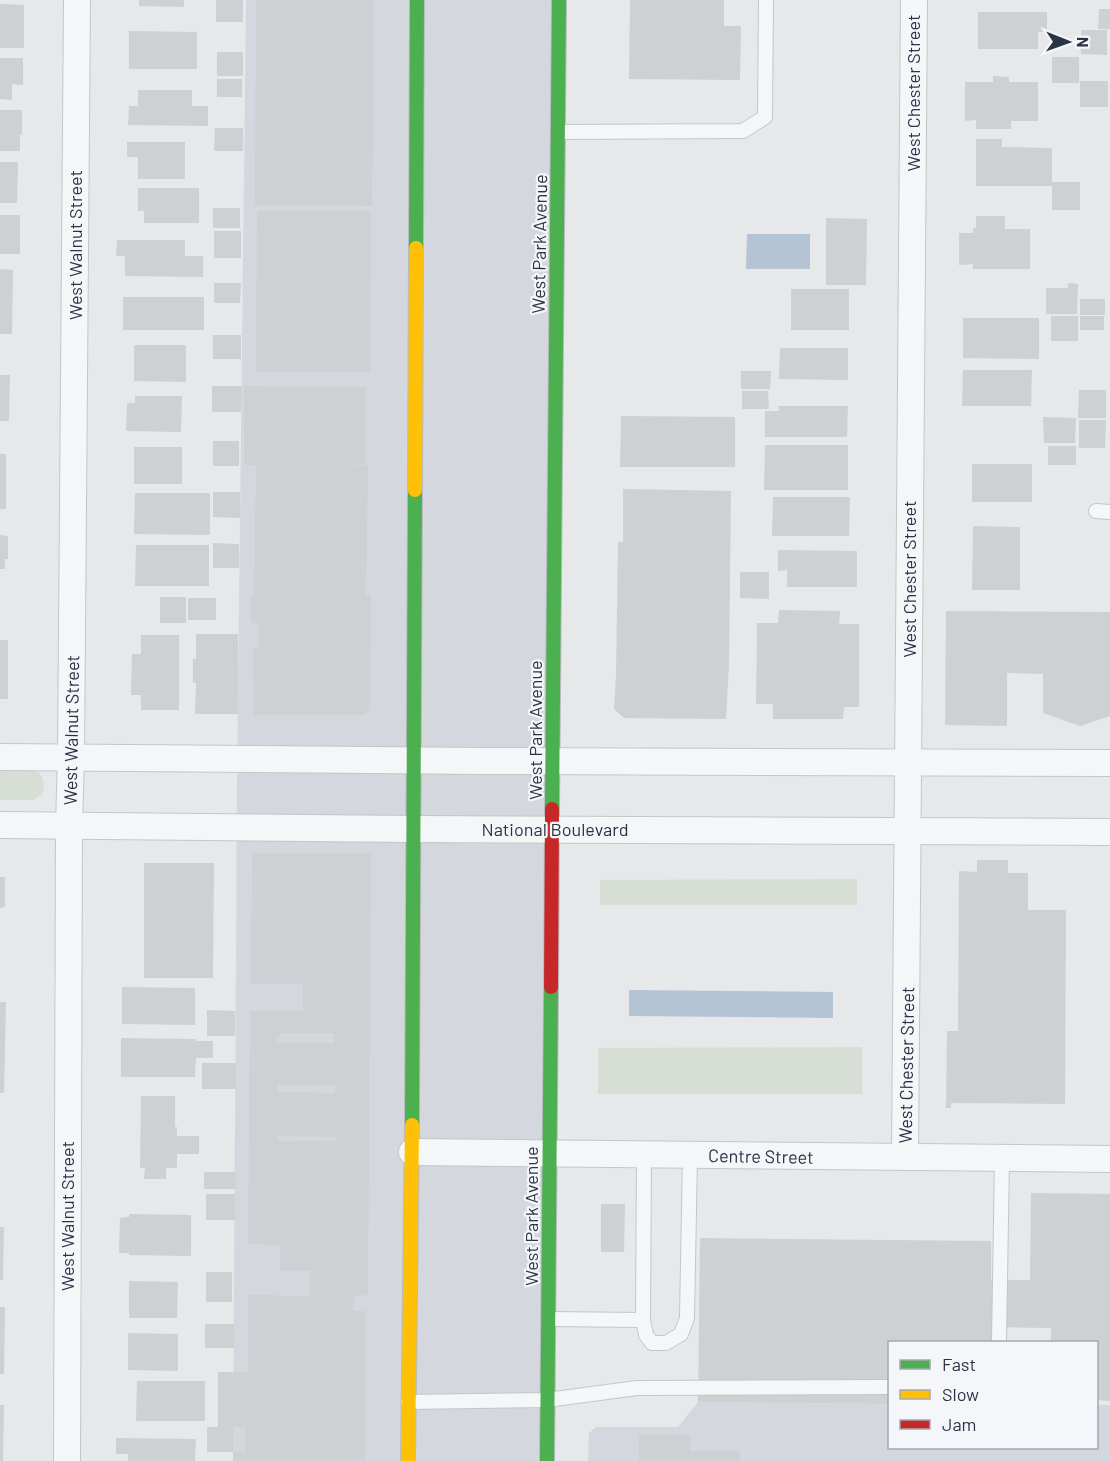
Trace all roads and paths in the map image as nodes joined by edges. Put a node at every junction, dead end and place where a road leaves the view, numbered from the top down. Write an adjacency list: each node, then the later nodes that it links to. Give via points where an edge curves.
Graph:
1 (77, 0): 8 (street, West Walnut Street)
2 (417, 0): 9 (highway)
3 (559, 0): 6 (highway, West Park Avenue)
4 (766, 0): 6 (lane, via 765,117 743,131)
5 (914, 0): 11 (street, West Chester Street)
6 (558, 132): 10 (highway, West Park Avenue)
7 (0, 757): 8 (street)
8 (71, 757): 9 (street); 14 (street, West Walnut Street)
9 (414, 760): 10 (street); 15 (highway)
10 (553, 761): 11 (street); 16 (highway, West Park Avenue)
11 (908, 762): 12 (street); 17 (street, West Chester Street)
12 (1110, 763)
13 (0, 825): 14 (street, National Boulevard)
14 (69, 825): 15 (street, National Boulevard); 32 (street, West Walnut Street)
15 (413, 829): 16 (street, National Boulevard); 19 (highway)
16 (552, 829): 17 (street, National Boulevard); 20 (highway, West Park Avenue)
17 (908, 831): 18 (street, National Boulevard); 23 (street, West Chester Street)
18 (1110, 832)
19 (412, 1152): 20 (street, Centre Street); 31 (highway)
20 (549, 1153): 21 (street, Centre Street); 26 (highway, West Park Avenue)
21 (644, 1155): 22 (street, Centre Street); 27 (lane)
22 (690, 1155): 23 (street, Centre Street); 27 (lane, via 687,1318 681,1334 666,1343 651,1343 645,1335)
23 (905, 1157): 24 (street, Centre Street)
24 (1002, 1159): 25 (street, Centre Street); 28 (lane)
25 (1110, 1159)
26 (548, 1319): 27 (lane); 30 (highway, West Park Avenue)
27 (643, 1320)
28 (999, 1341)
29 (888, 1387): 30 (lane, via 637,1388)
30 (548, 1401): 31 (lane); 34 (highway, West Park Avenue)
31 (408, 1402): 33 (highway)
32 (67, 1461)
33 (408, 1461)
34 (547, 1461)

